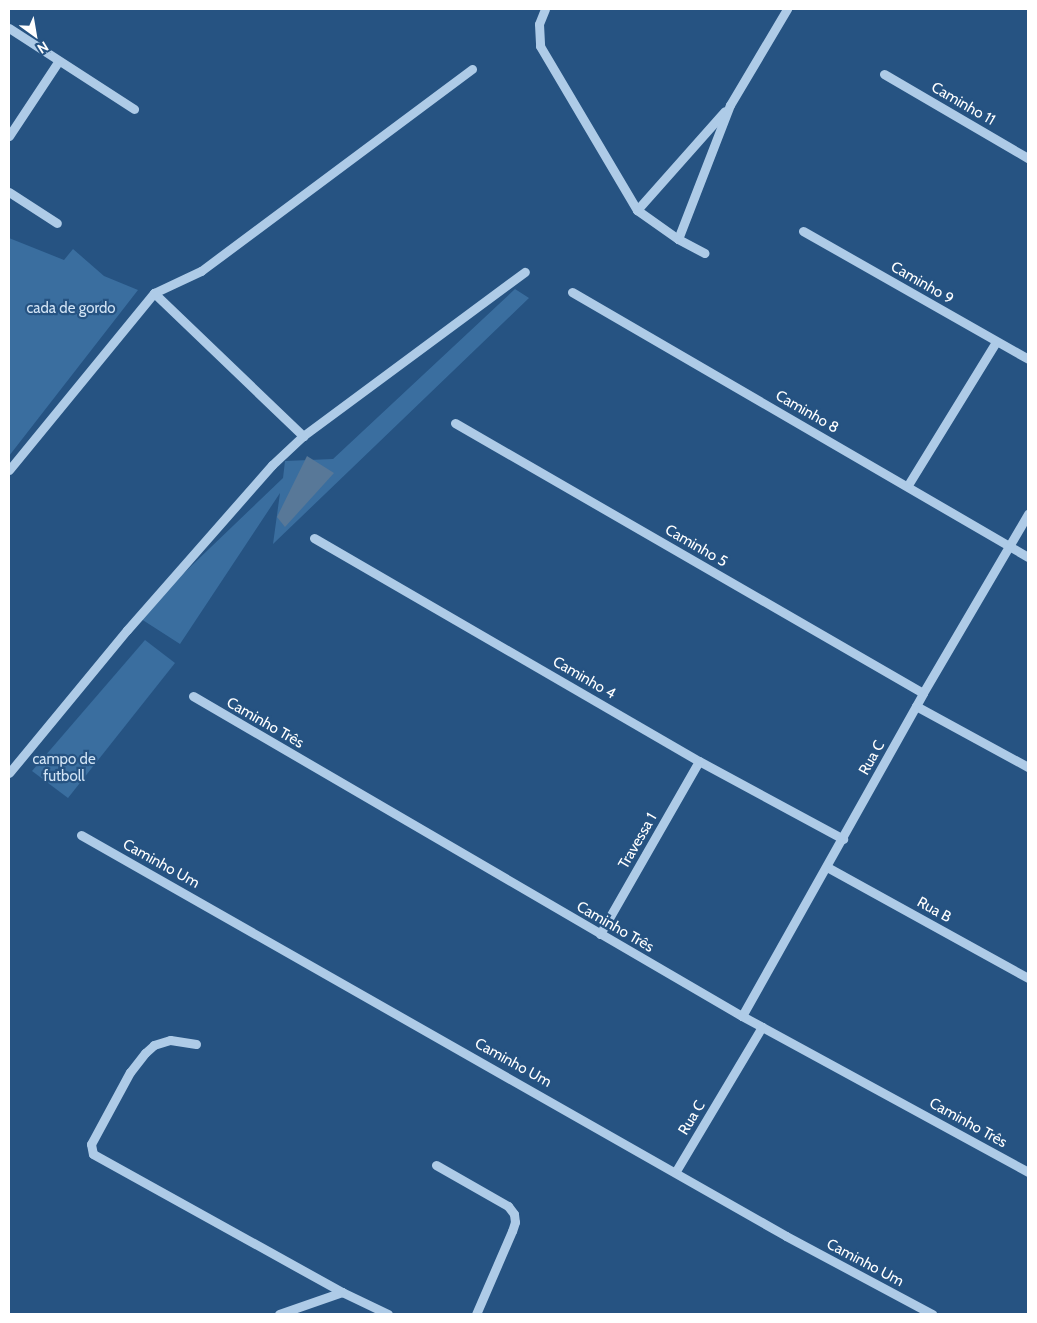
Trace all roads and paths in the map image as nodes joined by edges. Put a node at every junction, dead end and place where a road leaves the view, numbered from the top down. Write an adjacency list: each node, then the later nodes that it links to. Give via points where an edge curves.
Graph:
1 (545, 9): 12 (street, via 539,24 540,46)
2 (787, 9): 7 (street)
3 (9, 28): 4 (street)
4 (58, 62): 8 (street); 9 (street)
5 (472, 69): 18 (street, via 201,271)
6 (884, 74): 10 (street, Caminho 11)
7 (730, 105): 12 (street); 15 (street)
8 (134, 109)
9 (9, 136)
10 (1028, 158)
11 (9, 192): 13 (street)
12 (637, 210): 15 (street)
13 (57, 223)
14 (803, 231): 20 (street, Caminho 9)
15 (678, 239): 16 (street)
16 (704, 253)
17 (525, 272): 23 (street)
18 (154, 292): 23 (street); 24 (street)
19 (572, 292): 25 (street, Caminho 8)
20 (996, 342): 21 (street, Caminho 9); 25 (street)
21 (1028, 359)
22 (455, 423): 30 (street, Caminho 5)
23 (303, 436): 35 (street, via 272,465 127,630)
24 (9, 470)
25 (908, 485): 28 (street, Caminho 8)
26 (1028, 514): 28 (street, Rua C)
27 (314, 538): 33 (street, Caminho 4)
28 (1009, 547): 29 (street, Caminho 8); 30 (street, Rua C)
29 (1028, 558)
30 (923, 693): 32 (street, Rua C)
31 (192, 696): 39 (street, Caminho Três)
32 (916, 706): 34 (street); 37 (street, Rua C)
33 (699, 761): 37 (street, Caminho 4); 39 (street, Travessa 1)
34 (1028, 767)
35 (9, 773)
36 (81, 835): 45 (street, Caminho Um)
37 (843, 839): 38 (street, Rua C)
38 (827, 867): 40 (street, Rua B); 41 (street, Rua C)
39 (600, 934): 41 (street, Caminho Três)
40 (1028, 978)
41 (742, 1016): 42 (street, Caminho Três)
42 (762, 1027): 45 (street, Rua C); 46 (street, Caminho Três)
43 (196, 1044): 47 (street, via 170,1040 154,1045 145,1053 130,1072 91,1144 92,1154)
44 (436, 1166): 50 (street, via 508,1206 514,1214 512,1231)
45 (676, 1172): 51 (street, Caminho Um, via 786,1236)
46 (1028, 1172)
47 (342, 1292): 48 (street); 49 (street)
48 (279, 1314)
49 (388, 1314)
50 (476, 1314)
51 (932, 1314)

